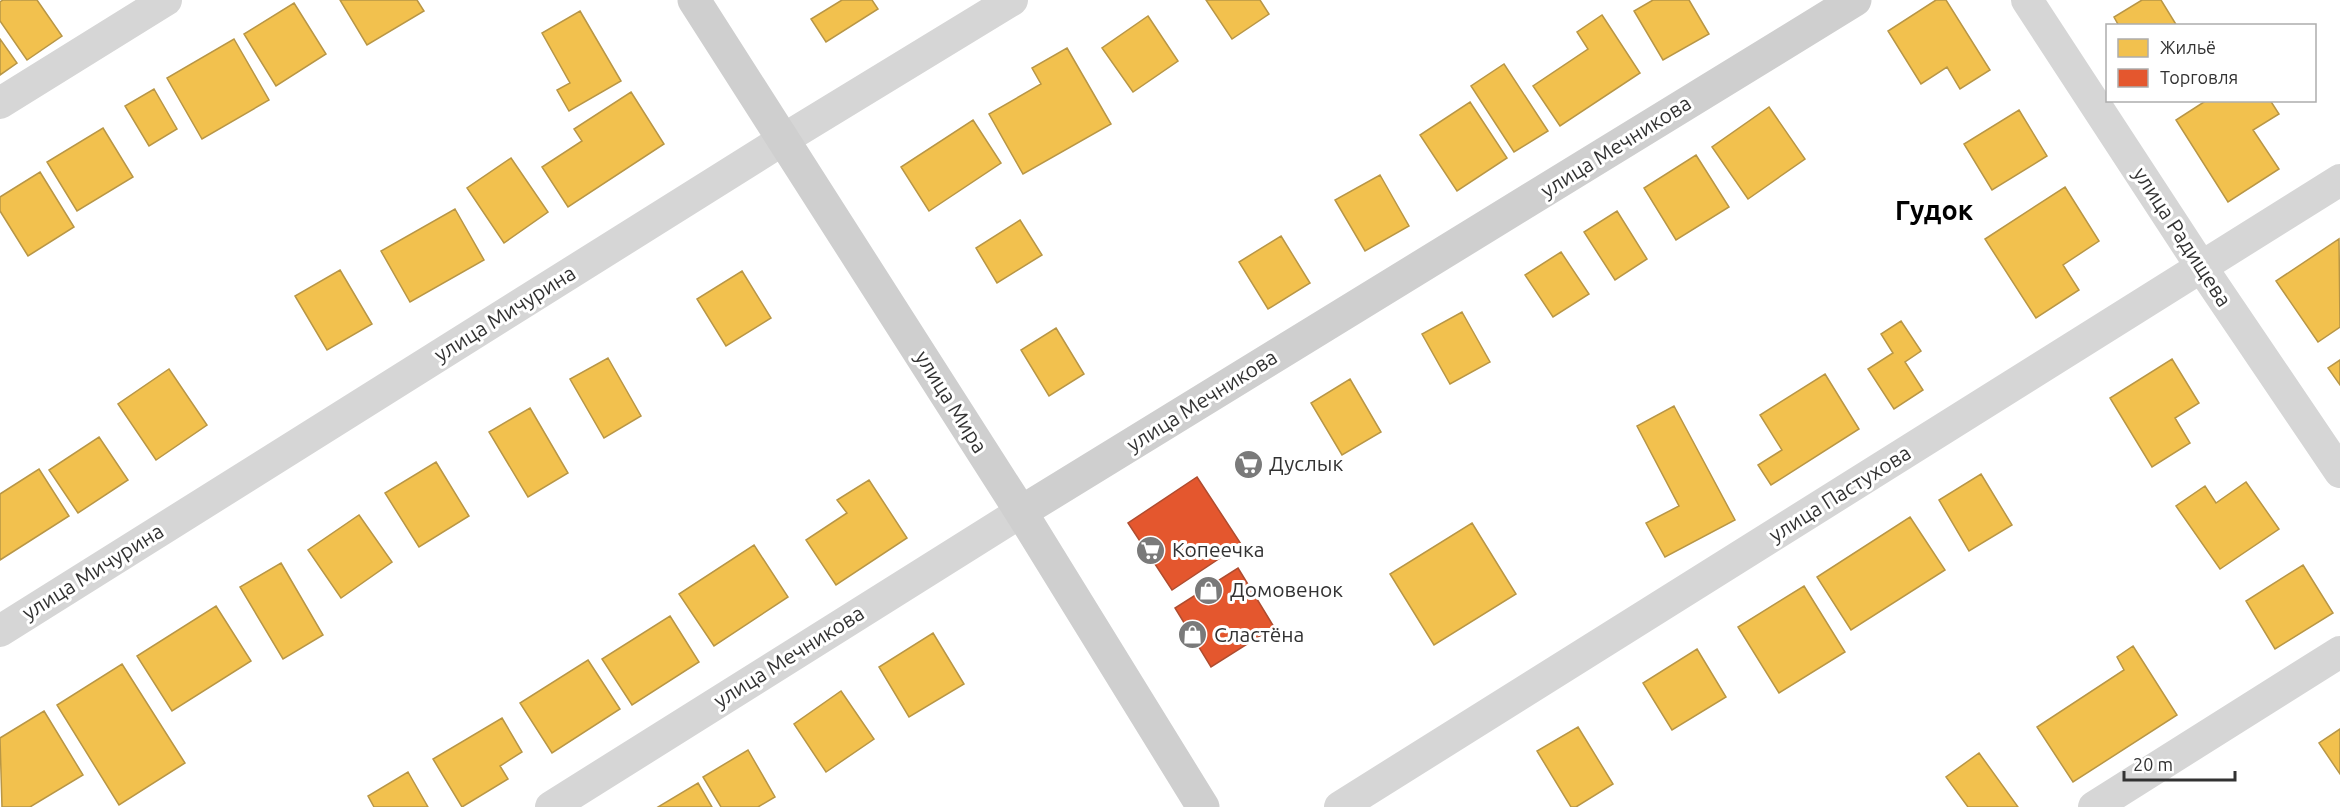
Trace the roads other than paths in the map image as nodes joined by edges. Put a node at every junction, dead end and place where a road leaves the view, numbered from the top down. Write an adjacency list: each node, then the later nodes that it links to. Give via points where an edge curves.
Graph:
1 (166, 0): 6 (street)
2 (694, 0): 7 (main road, улица Мира)
3 (1012, 0): 7 (street, улица Мичурина)
4 (1855, 0): 11 (main road, улица Мечникова)
5 (2027, 0): 9 (street, улица Радищева)
6 (0, 103)
7 (784, 140): 11 (main road, улица Мира); 12 (street, улица Мичурина)
8 (2340, 180): 9 (street, улица Пастухова)
9 (2202, 268): 10 (street, улица Радищева); 16 (street, улица Пастухова)
10 (2340, 472)
11 (1021, 512): 14 (street, улица Мечникова); 15 (main road, улица Мира)
12 (0, 631)
13 (2340, 652): 17 (street)
14 (551, 807)
15 (1203, 807)
16 (1340, 807)
17 (2094, 807)

